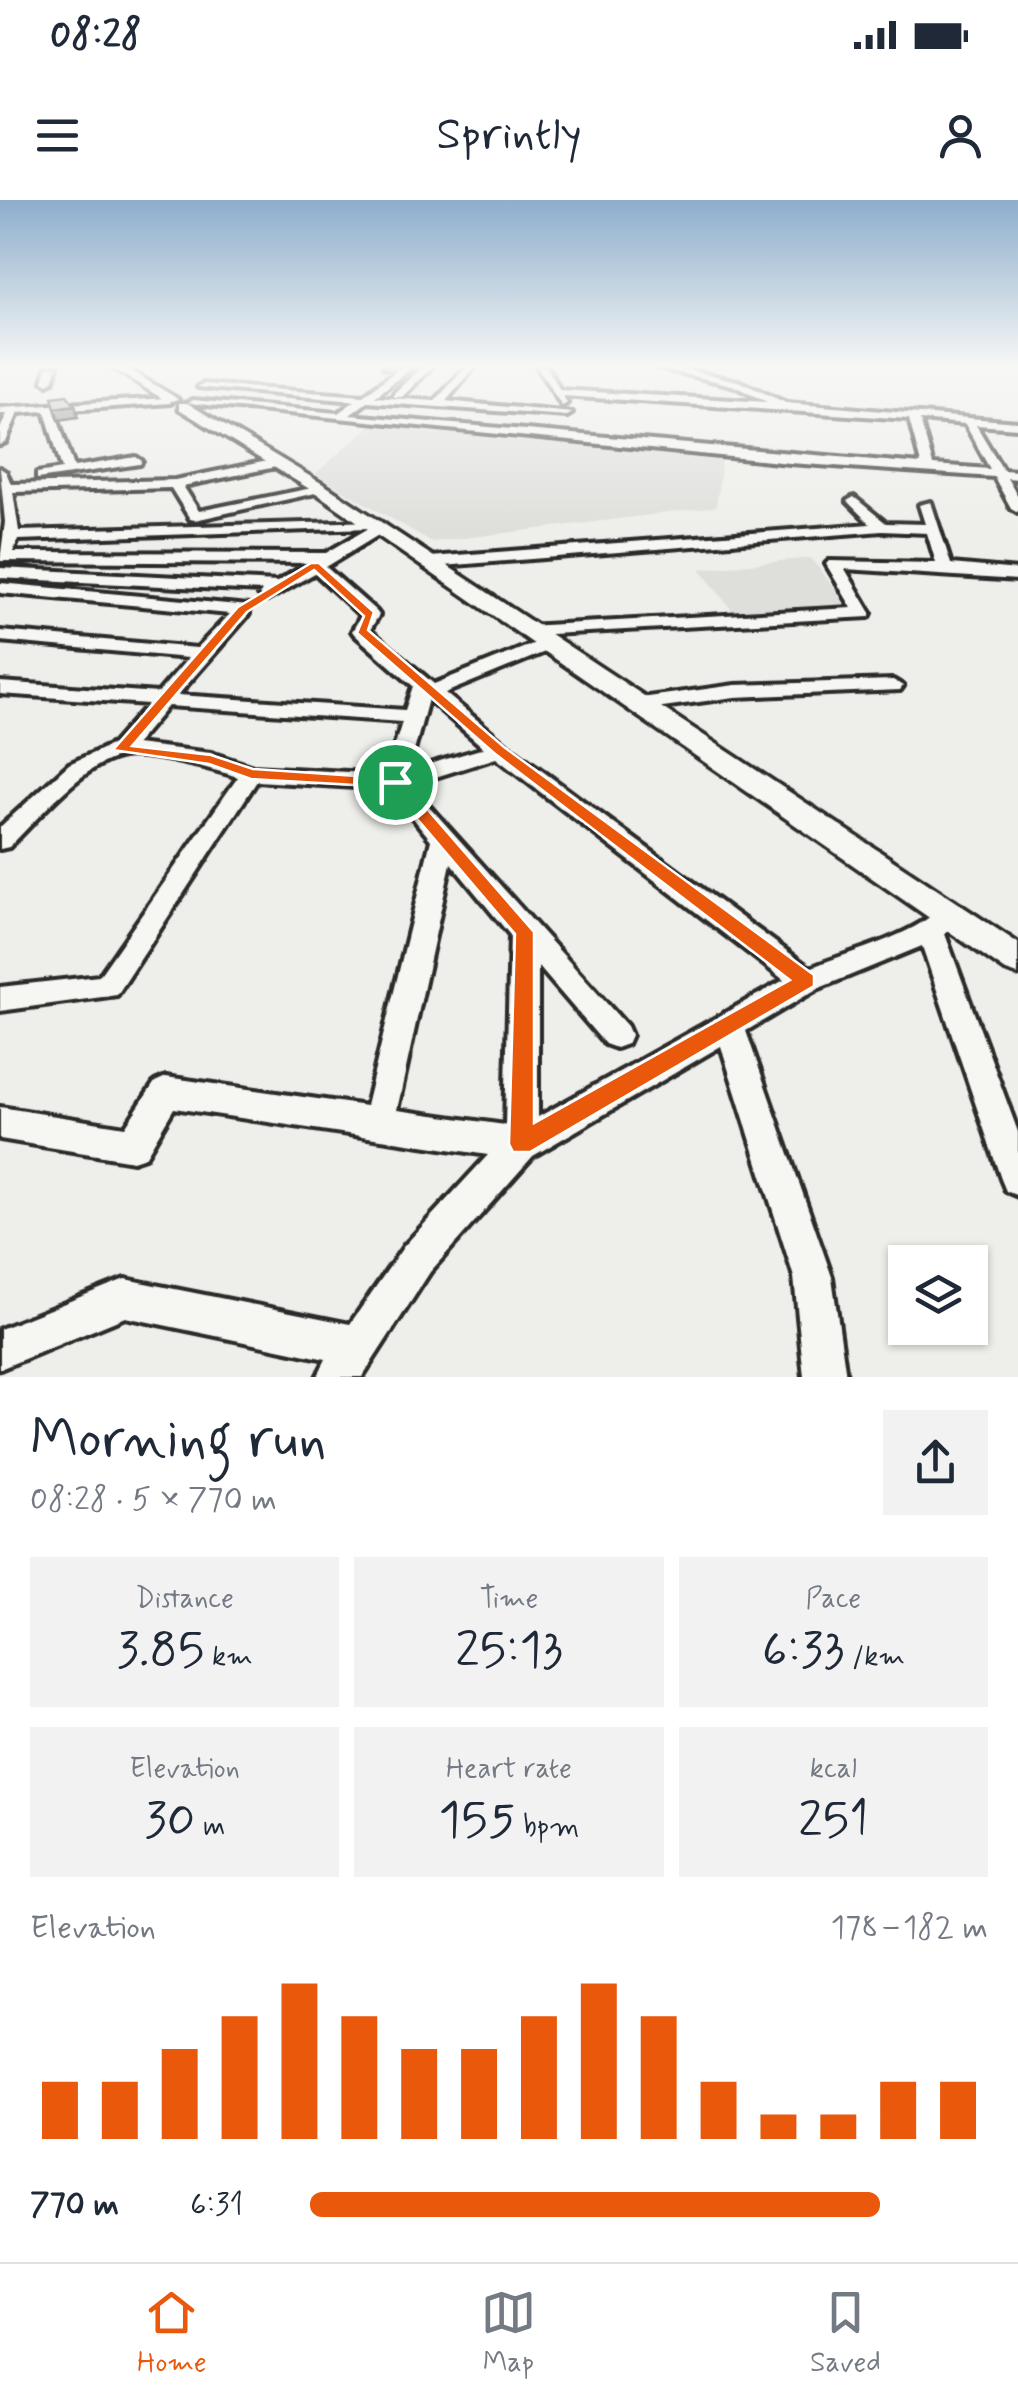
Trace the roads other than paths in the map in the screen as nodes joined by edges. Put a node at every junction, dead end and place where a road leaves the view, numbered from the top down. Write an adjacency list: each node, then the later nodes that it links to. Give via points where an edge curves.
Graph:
1 (54, 422): 13 (street)
2 (211, 422): 11 (main road)
3 (403, 422): 9 (street)
4 (568, 422): 9 (street)
5 (915, 422): 12 (street)
6 (969, 422): 14 (street, via 993,454)
7 (983, 422): 8 (street)
8 (1018, 424)
9 (571, 438): 12 (street)
10 (136, 461): 13 (street)
11 (277, 463): 17 (street); 18 (main road)
12 (928, 468): 14 (street)
13 (69, 472): 16 (street)
14 (995, 473): 15 (street); 21 (street)
15 (1018, 475)
16 (3, 481): 17 (street); 25 (street)
17 (174, 484): 22 (street)
18 (322, 490): 22 (street); 23 (main road)
19 (854, 501): 24 (street)
20 (926, 505): 26 (street)
21 (1018, 508)
22 (195, 516): 25 (street)
23 (377, 526): 25 (street); 27 (street); 28 (main road)
24 (882, 527): 26 (street); 28 (street)
25 (11, 529): 29 (street)
26 (934, 530): 30 (street)
27 (322, 561): 29 (street); 32 (street); 40 (street, via 370,615 361,631)
28 (430, 562): 36 (main road)
29 (1, 564): 32 (street)
30 (944, 568): 31 (street); 36 (street, via 834,564 863,613)
31 (1018, 574)
32 (279, 587): 34 (street)
33 (0, 588): 34 (street)
34 (242, 610): 37 (street)
35 (0, 636): 37 (street)
36 (541, 637): 40 (street); 42 (main road)
37 (202, 654): 41 (street)
38 (893, 686): 42 (street, via 736,690)
39 (0, 688): 41 (street)
40 (428, 688): 43 (street); 45 (street)
41 (162, 702): 43 (street); 44 (street)
42 (641, 704): 50 (main road)
43 (414, 717): 47 (street)
44 (121, 750): 46 (street, via 211,760); 49 (street, via 77,769)
45 (499, 750): 47 (street); 54 (street)
46 (251, 774): 47 (street); 55 (street, via 107,987)
47 (395, 782): 48 (street)
48 (444, 838): 51 (street); 58 (street)
49 (0, 841)
50 (941, 922): 52 (main road); 54 (street); 61 (street)
51 (524, 932): 57 (street); 60 (street)
52 (1004, 939): 53 (main road)
53 (1018, 961)
54 (806, 980): 56 (street)
55 (0, 999)
56 (729, 1025): 60 (street); 64 (street, via 813,1277)
57 (616, 1035)
58 (378, 1122): 59 (street, via 166,1092 133,1145); 60 (street)
59 (0, 1123)
60 (522, 1144): 63 (street, via 417,1259)
61 (1018, 1180)
62 (0, 1349): 63 (street, via 125,1298)
63 (348, 1362)
64 (825, 1377)

